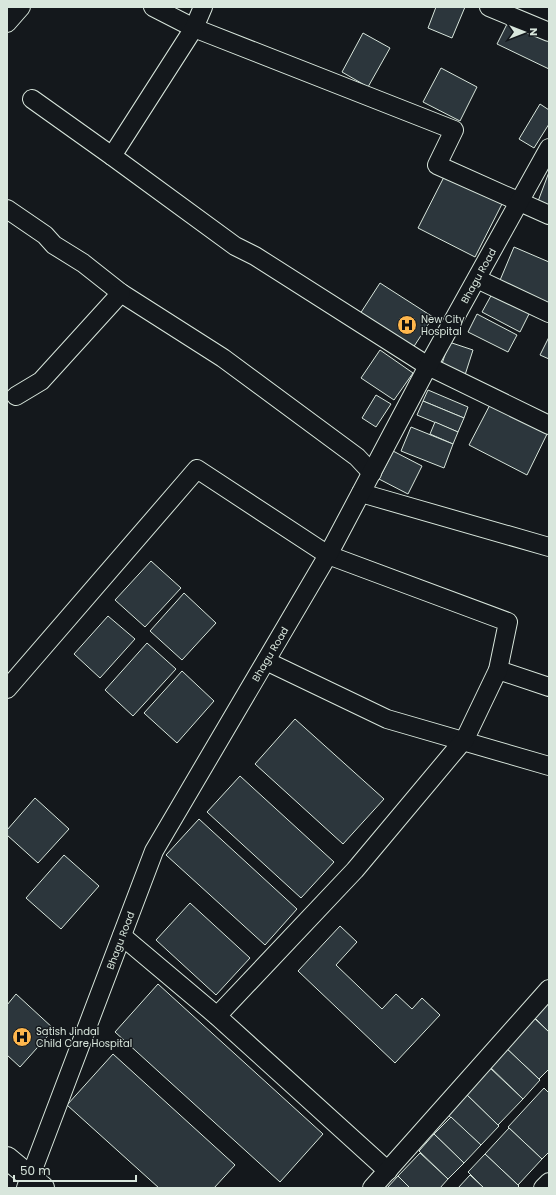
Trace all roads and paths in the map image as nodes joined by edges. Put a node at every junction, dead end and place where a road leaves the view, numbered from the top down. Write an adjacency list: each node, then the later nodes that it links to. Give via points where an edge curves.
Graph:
1 (21, 7): 5 (street)
2 (153, 7): 6 (street)
3 (203, 7): 6 (street)
4 (489, 7): 7 (street)
5 (7, 23)
6 (194, 28): 10 (street); 11 (street, via 454,130 437,165)
7 (549, 32)
8 (32, 99): 10 (street)
9 (549, 148): 11 (street, Bhagu Road)
10 (112, 156): 17 (street, via 235,246 255,256)
11 (519, 202): 13 (street); 14 (street, Bhagu Road)
12 (7, 209): 15 (street, via 46,235 54,245 83,263)
13 (549, 216)
14 (477, 279): 16 (street); 17 (street, Bhagu Road)
15 (121, 293): 18 (street, via 41,381); 20 (street, via 223,358 357,456)
16 (549, 312)
17 (428, 366): 19 (street); 20 (street, Bhagu Road)
18 (10, 397)
19 (549, 425)
20 (372, 473): 21 (street, Bhagu Road)
21 (361, 493): 22 (street); 23 (street, Bhagu Road)
22 (549, 547)
23 (328, 555): 24 (street, Bhagu Road); 25 (street, via 508,622); 27 (street, via 197,469)
24 (266, 661): 28 (street, via 387,719); 30 (street, Bhagu Road, via 154,852)
25 (498, 670): 26 (street); 28 (street)
26 (549, 687)
27 (7, 689)
28 (464, 741): 29 (street); 32 (street, via 355,870)
29 (549, 766)
30 (122, 936): 32 (street); 36 (street, Bhagu Road)
31 (549, 989): 34 (street)
32 (217, 1016): 34 (street)
33 (7, 1158): 36 (main road)
34 (388, 1171): 37 (street)
35 (549, 1182): 38 (street)
36 (33, 1184)
37 (372, 1188)
38 (543, 1188)

